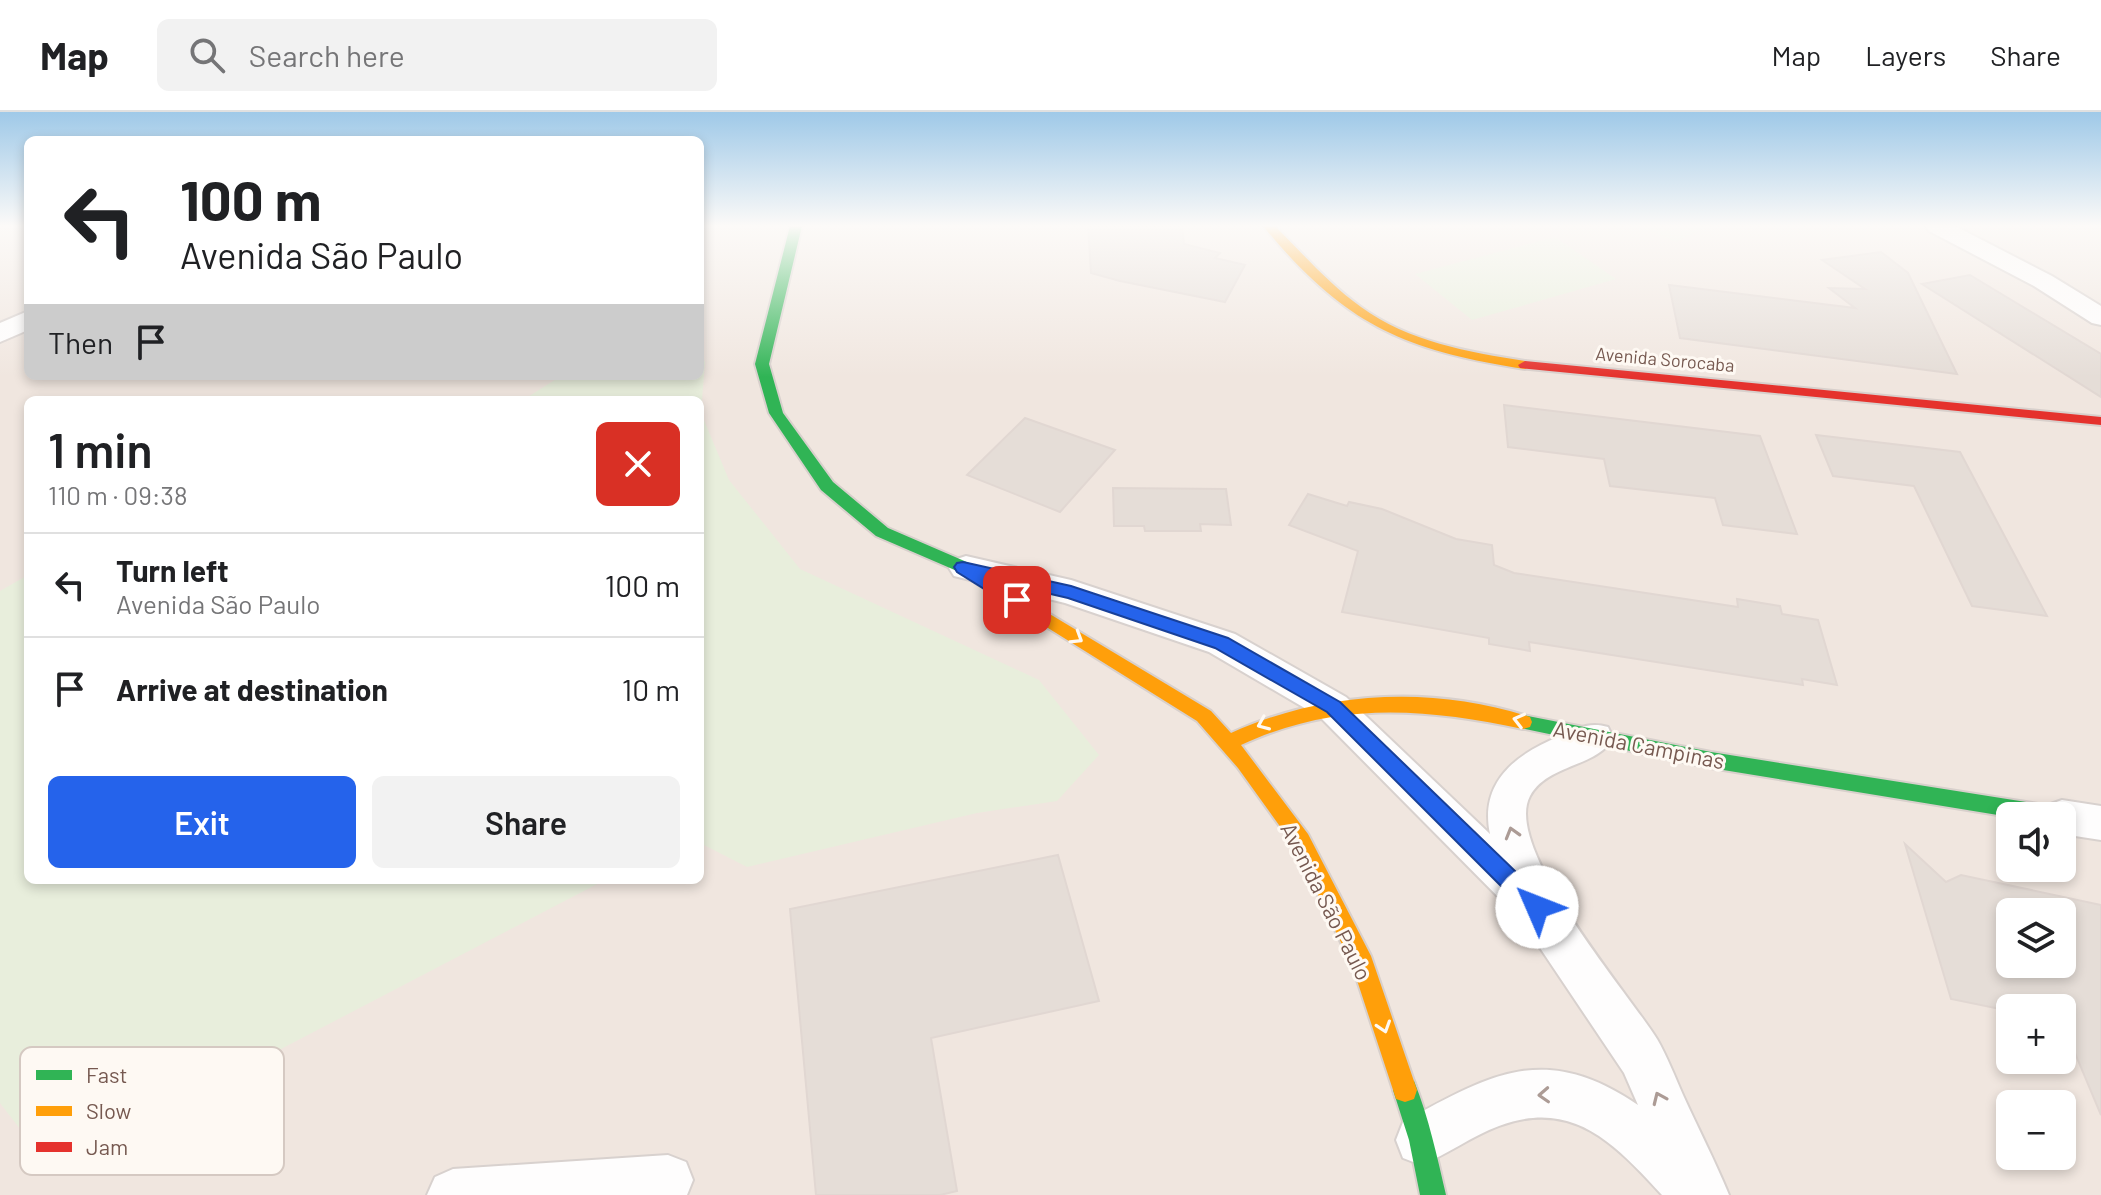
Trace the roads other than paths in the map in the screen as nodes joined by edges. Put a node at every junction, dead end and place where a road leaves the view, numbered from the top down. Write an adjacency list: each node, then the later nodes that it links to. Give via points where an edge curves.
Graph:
1 (784, 277): 8 (street, Avenida São Paulo, via 762,364 776,413 827,486 882,532)
2 (1320, 277): 7 (street, Avenida Sorocaba, via 1374,321 1422,343 1482,358)
3 (2034, 277): 4 (street)
4 (2101, 317)
5 (24, 321): 6 (street)
6 (0, 334)
7 (2101, 421)
8 (963, 567): 9 (street, Avenida São Paulo, via 1071,592 1222,643); 11 (street, Avenida São Paulo, one-way to 11, via 1204,716)
9 (1333, 707): 10 (street, Avenida Campinas, one-way to 9, via 1481,710 1381,702); 11 (street, Avenida Campinas, one-way to 11, via 1290,714); 15 (street, Avenida São Paulo)
10 (1594, 738): 12 (street, Avenida Campinas); 15 (street, one-way to 10, via 1506,811 1517,781 1548,757)
11 (1227, 743): 16 (street, Avenida São Paulo, one-way to 16, via 1301,840 1363,963)
12 (1996, 805)
13 (2076, 819): 14 (street, Avenida Campinas)
14 (2101, 823)
15 (1537, 907): 20 (street, Avenida São Paulo, one-way to 15, via 1641,1057)
16 (1421, 1140): 19 (street, Avenida São Paulo); 20 (street, one-way to 16, via 1618,1121 1581,1100 1548,1092 1501,1102)
17 (668, 1180): 18 (street)
18 (453, 1195)
19 (1433, 1195)
20 (1700, 1195)

